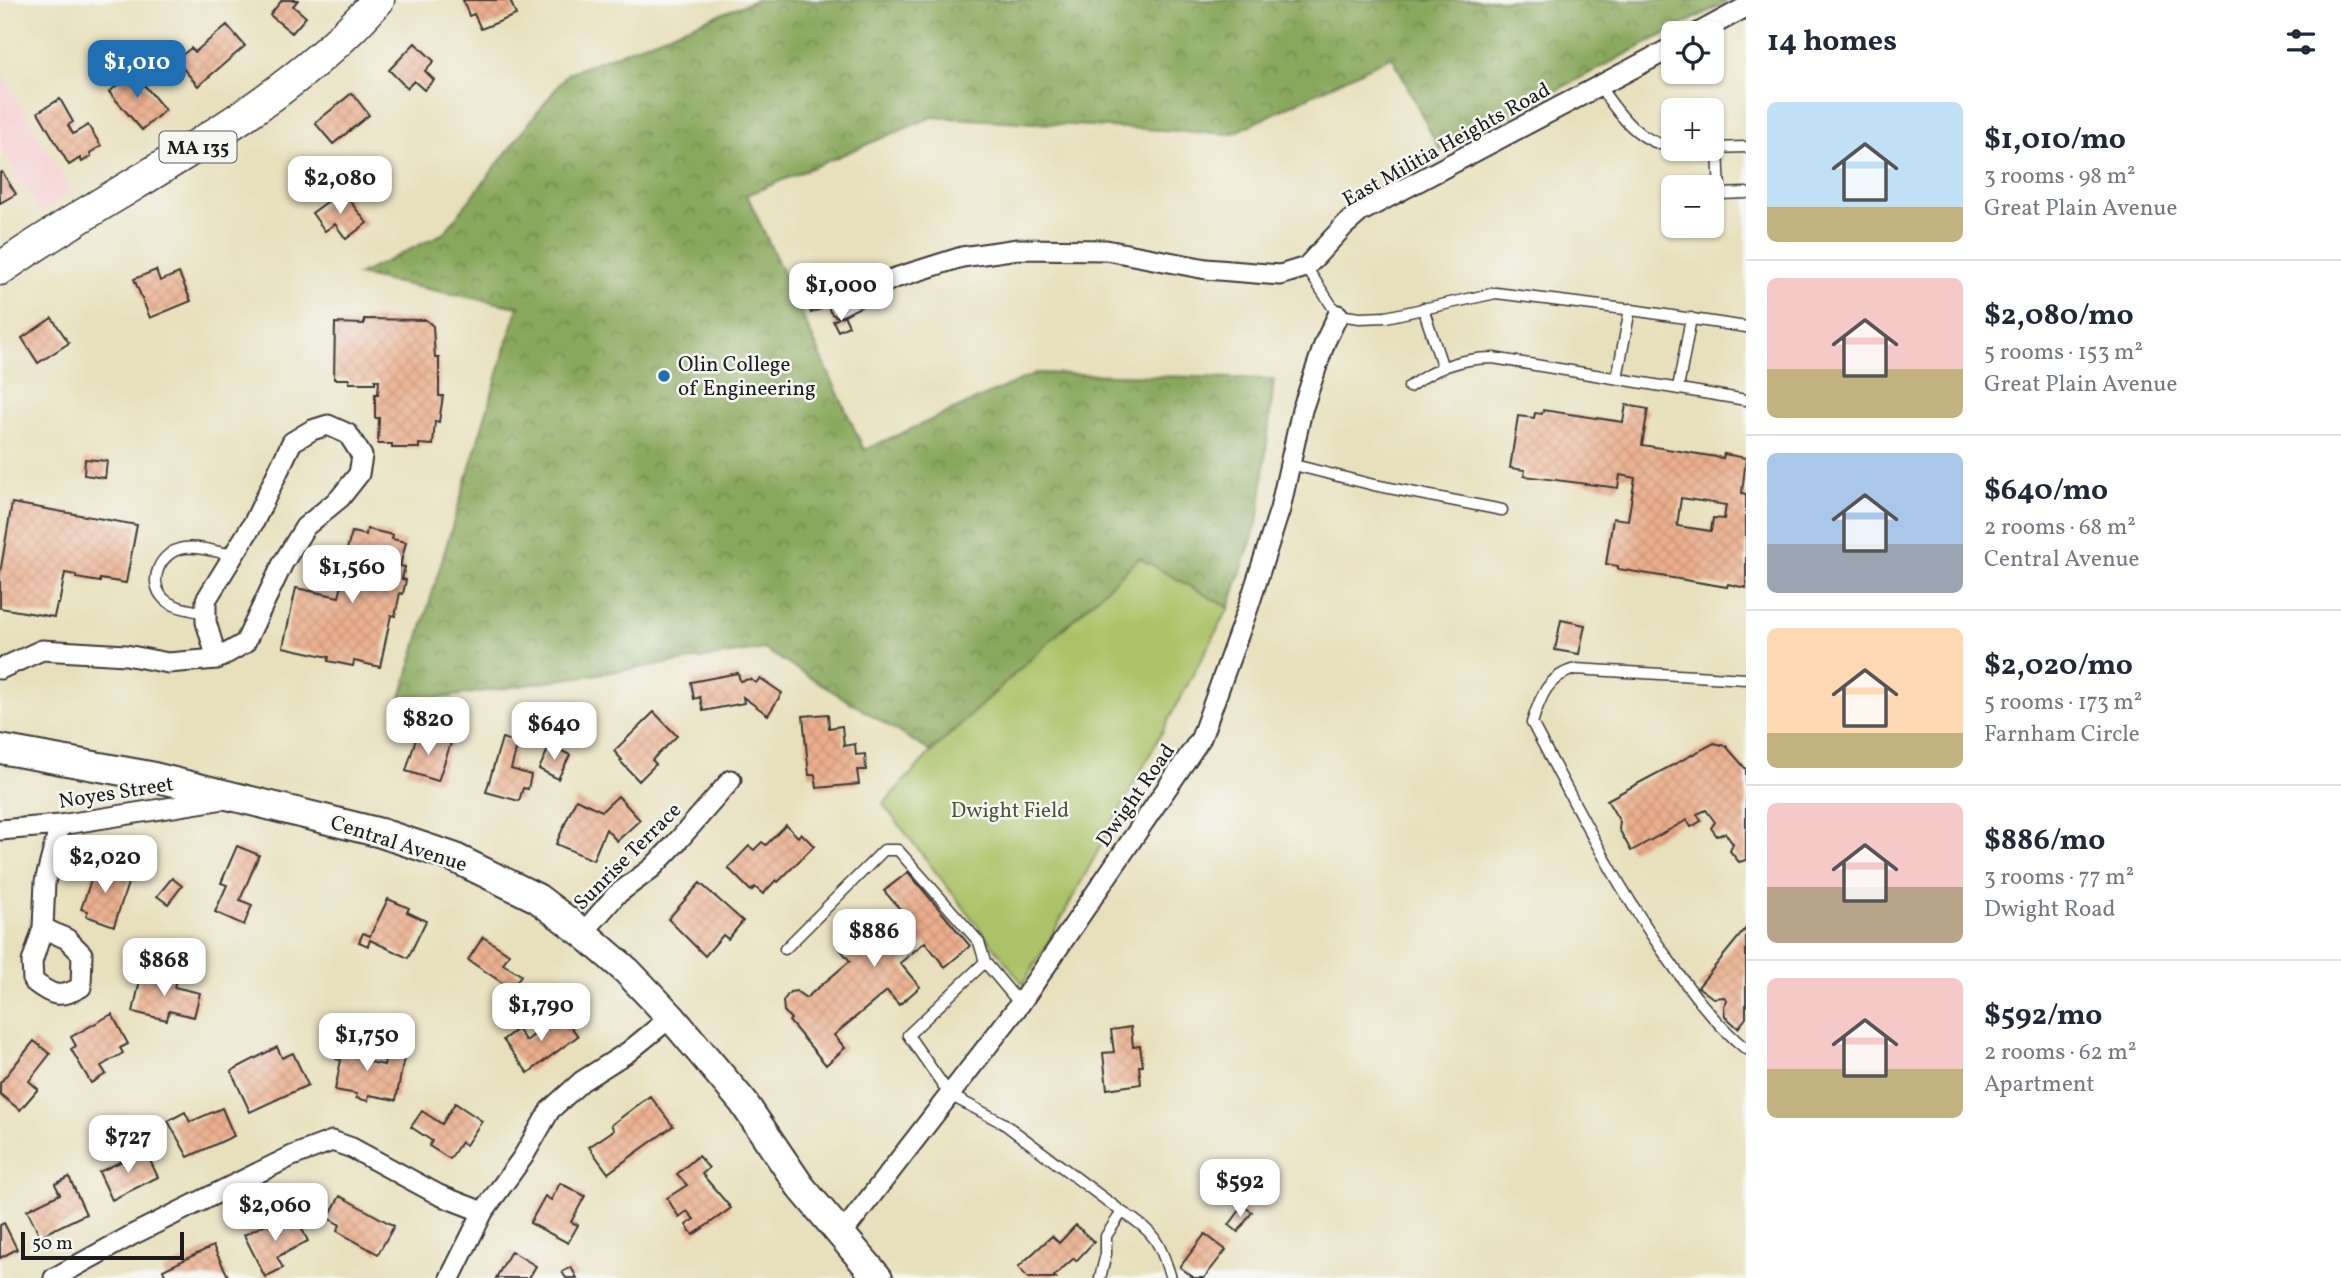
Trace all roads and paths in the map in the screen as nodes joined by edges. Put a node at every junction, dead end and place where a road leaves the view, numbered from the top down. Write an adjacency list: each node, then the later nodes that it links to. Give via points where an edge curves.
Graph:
1 (378, 0): 12 (main road, MA 135, via 354,27 288,82 212,138)
2 (1746, 7): 3 (street)
3 (1720, 21)
4 (1661, 53): 5 (street, East Militia Heights Road)
5 (1599, 86): 6 (lane, via 1634,131); 11 (street, East Militia Heights Road, via 1360,212)
6 (1661, 144)
7 (1746, 146): 8 (lane)
8 (1724, 147)
9 (1714, 161): 10 (lane, via 1720,194)
10 (1746, 193)
11 (1306, 267): 13 (street, via 1280,275 1257,275 1106,250 1018,249 962,257 892,279); 16 (lane)
12 (0, 270)
13 (839, 306)
14 (1423, 309): 15 (lane, via 1496,293); 16 (lane, via 1386,317); 19 (lane)
15 (1630, 309): 17 (lane); 20 (lane)
16 (1338, 315): 24 (street, Dwight Road, via 1302,410)
17 (1691, 318): 18 (lane); 22 (lane)
18 (1746, 327)
19 (1443, 368): 20 (lane, via 1473,358 1493,358); 21 (lane, via 1430,371)
20 (1617, 378): 22 (lane)
21 (1409, 387)
22 (1678, 388): 23 (lane)
23 (1746, 400)
24 (1290, 464): 25 (lane); 40 (street, Dwight Road, via 1248,608 1201,738)
25 (1502, 510)
26 (234, 555): 27 (street, via 206,600); 27 (lane, via 184,548 163,558 156,580 158,592 166,601); 28 (street, via 292,442 328,425 348,434 362,456 359,474 340,498 305,527 245,643)
27 (206, 613): 28 (street)
28 (217, 659): 29 (street, via 168,663 126,655 43,650)
29 (0, 669)
30 (1746, 679): 42 (lane, via 1575,669 1560,673 1549,685 1532,723 1595,844 1643,923 1691,992)
31 (0, 749): 33 (main road, Central Avenue)
32 (731, 780): 37 (street, Sunrise Terrace, via 676,844 617,895)
33 (237, 797): 34 (street, Noyes Street); 37 (main road, Central Avenue, via 381,832 453,858 537,898)
34 (60, 825): 35 (street, Noyes Street); 36 (street, via 45,882)
35 (0, 830)
36 (43, 928)
37 (583, 933): 41 (main road, Central Avenue)
38 (785, 949): 39 (lane, via 884,850 898,850 979,942)
39 (985, 962): 40 (lane); 43 (lane, via 908,1035)
40 (1020, 1004): 43 (street, Dwight Road)
41 (671, 1017): 44 (street, via 582,1081 550,1111); 46 (main road, Central Avenue, via 743,1102 800,1186)
42 (1746, 1049)
43 (950, 1095): 45 (lane, via 1003,1123); 46 (street, Dwight Road)
44 (483, 1212): 47 (street, via 332,1142 292,1156); 48 (street)
45 (1122, 1212): 50 (lane, via 1106,1236); 51 (lane, via 1146,1226 1162,1250)
46 (841, 1235): 49 (main road, Central Avenue)
47 (54, 1278)
48 (450, 1278)
49 (878, 1278)
50 (1100, 1278)
51 (1171, 1278)

